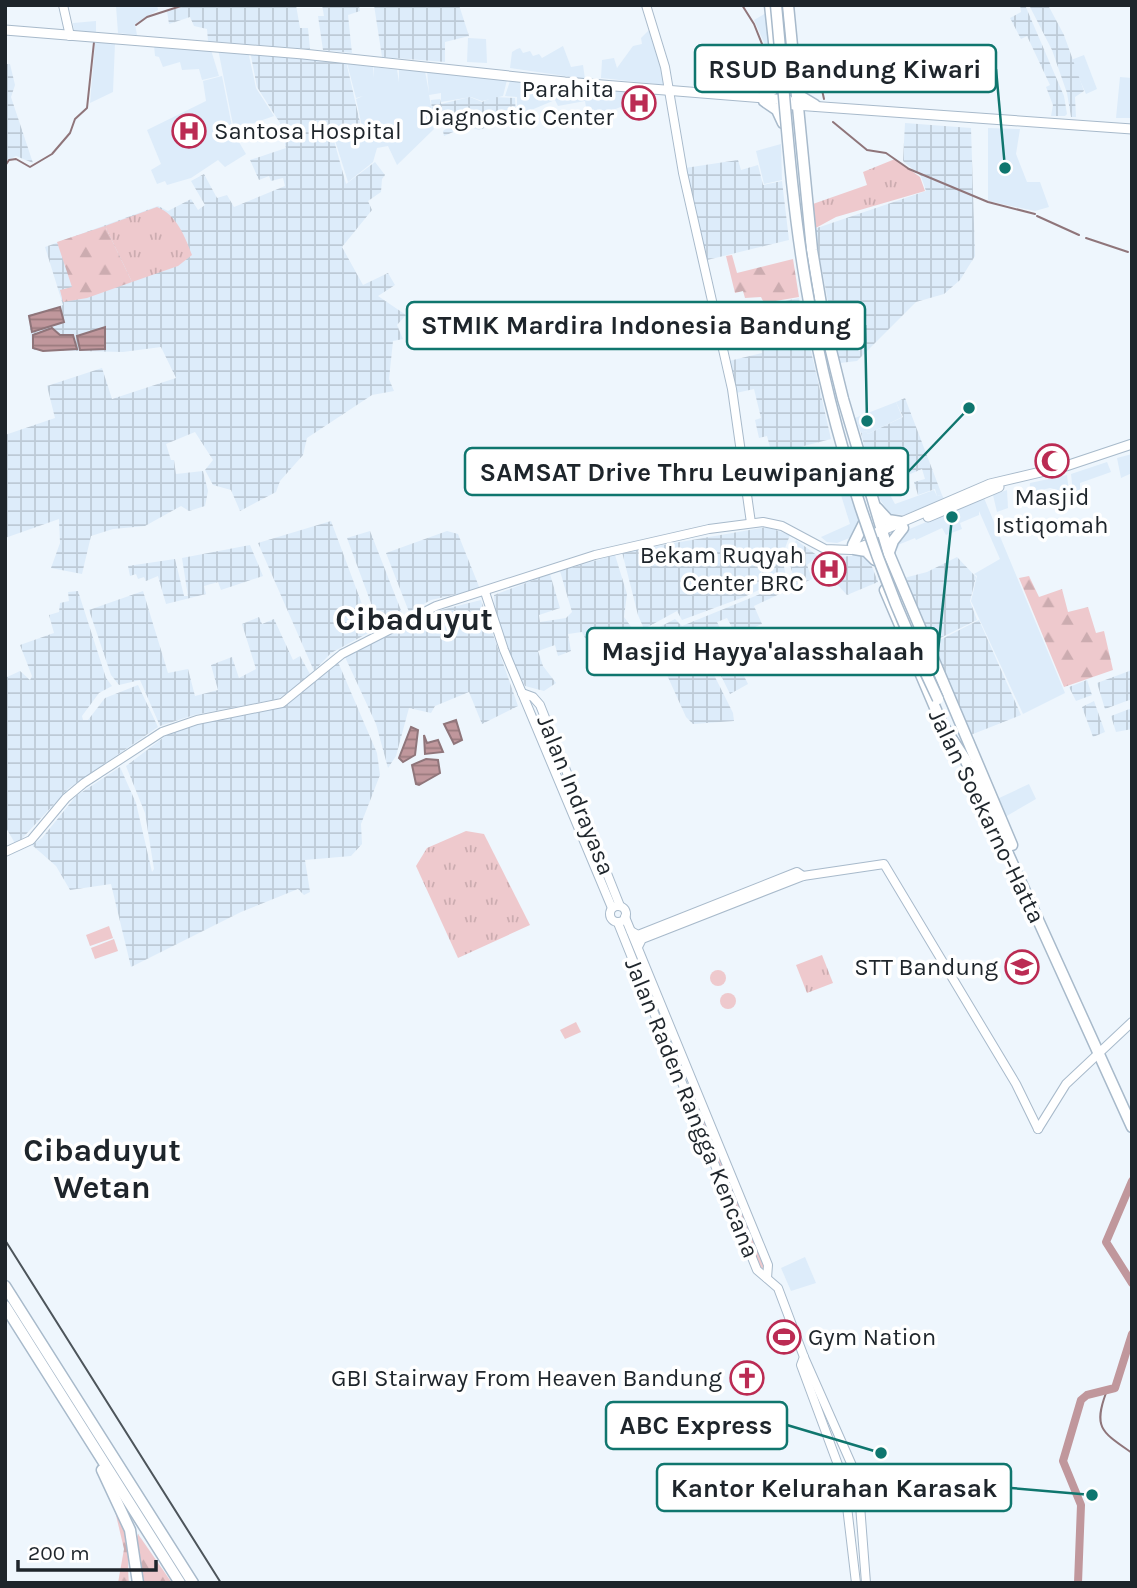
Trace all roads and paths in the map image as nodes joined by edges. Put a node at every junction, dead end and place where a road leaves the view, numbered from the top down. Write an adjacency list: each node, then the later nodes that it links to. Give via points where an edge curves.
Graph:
1 (63, 5): 10 (street)
2 (646, 5): 13 (street)
3 (770, 5): 9 (highway, Jalan Soekarno-Hatta)
4 (776, 5): 39 (highway, bridge, via 803,261 828,389 873,544 912,644)
5 (782, 5): 39 (highway, via 811,285 833,388 880,544)
6 (788, 5): 8 (highway, Jalan Soekarno-Hatta)
7 (5, 30): 10 (main road)
8 (790, 33): 9 (highway, via 784,42); 12 (highway, Jalan Soekarno-Hatta)
9 (774, 35): 11 (highway, Jalan Soekarno-Hatta)
10 (70, 36): 13 (main road)
11 (779, 78): 14 (highway); 15 (highway, Jalan Soekarno-Hatta)
12 (795, 78): 16 (highway, Jalan Soekarno-Hatta); 17 (highway, via 800,96)
13 (669, 89): 14 (main road); 27 (street, via 682,173 739,426)
14 (762, 99): 15 (main road); 18 (highway, via 777,110)
15 (781, 101): 16 (main road); 18 (highway, Jalan Soekarno-Hatta)
16 (797, 104): 17 (main road); 19 (highway, Jalan Soekarno-Hatta)
17 (817, 107): 19 (highway); 20 (main road)
18 (783, 123): 21 (highway, Jalan Soekarno-Hatta)
19 (798, 123): 22 (highway, Jalan Soekarno-Hatta)
20 (1132, 129)
21 (788, 171): 22 (highway, via 795,163); 25 (highway, Jalan Soekarno-Hatta, via 802,288)
22 (802, 171): 24 (highway, Jalan Soekarno-Hatta, via 824,322)
23 (1132, 447): 29 (main road, via 990,484)
24 (858, 455): 25 (highway, via 854,464); 26 (highway, Jalan Soekarno-Hatta)
25 (843, 459): 28 (highway, Jalan Soekarno-Hatta)
26 (869, 493): 29 (highway, via 885,517); 30 (highway, Jalan Soekarno-Hatta)
27 (751, 523): 32 (street, via 778,524 822,548); 35 (street, via 659,538)
28 (864, 523): 31 (highway, Jalan Soekarno-Hatta); 32 (highway)
29 (902, 525): 30 (main road); 33 (highway)
30 (882, 534): 31 (main road); 33 (highway, Jalan Soekarno-Hatta)
31 (869, 540): 32 (street); 34 (highway, Jalan Soekarno-Hatta)
32 (853, 547): 34 (highway)
33 (889, 554): 36 (highway, Jalan Soekarno-Hatta)
34 (875, 560): 37 (highway, Jalan Soekarno-Hatta)
35 (485, 592): 38 (street, Jalan Indrayasa); 41 (street, via 430,608 363,642 282,703 162,732 84,783 32,840)
36 (906, 596): 37 (highway, via 895,594); 40 (highway, Jalan Soekarno-Hatta)
37 (890, 603): 40 (highway, Jalan Soekarno-Hatta, via 942,724)
38 (522, 693): 43 (street, Jalan Indrayasa); 43 (street, Jalan Indrayasa, via 540,705)
39 (940, 697): 40 (highway)
40 (968, 755): 50 (highway, Jalan Soekarno-Hatta)
41 (5, 852)
42 (729, 900): 45 (street, via 640,934); 46 (street, via 642,939); 50 (street, via 797,872 803,876 884,864 1016,1084 1038,1129 1066,1084)
43 (616, 907): 44 (street); 44 (street, via 610,917)
44 (622, 920): 45 (street, Jalan Raden Rangga Kencana); 48 (street, Jalan Raden Rangga Kencana)
45 (631, 931): 46 (street, Jalan Raden Rangga Kencana)
46 (638, 947): 47 (street, Jalan Raden Rangga Kencana)
47 (651, 979): 48 (street); 53 (street, Jalan Raden Rangga Kencana)
48 (642, 983): 54 (street, Jalan Raden Rangga Kencana, via 753,1261)
49 (1132, 1022): 50 (street)
50 (1101, 1054): 51 (highway, Jalan Soekarno-Hatta); 52 (highway, Jalan Soekarno-Hatta)
51 (1132, 1111)
52 (1132, 1127)
53 (768, 1265): 54 (street, Jalan Raden Rangga Kencana); 56 (street)
54 (767, 1279): 56 (street)
55 (5, 1286): 60 (highway)
56 (778, 1288): 58 (street)
57 (5, 1306): 59 (highway)
58 (804, 1357): 62 (street, via 801,1365 844,1481); 63 (street, via 858,1479)
59 (39, 1360): 60 (highway); 61 (highway, via 120,1505 134,1546)
60 (189, 1581)
61 (138, 1583)
62 (856, 1583)
63 (866, 1583)

